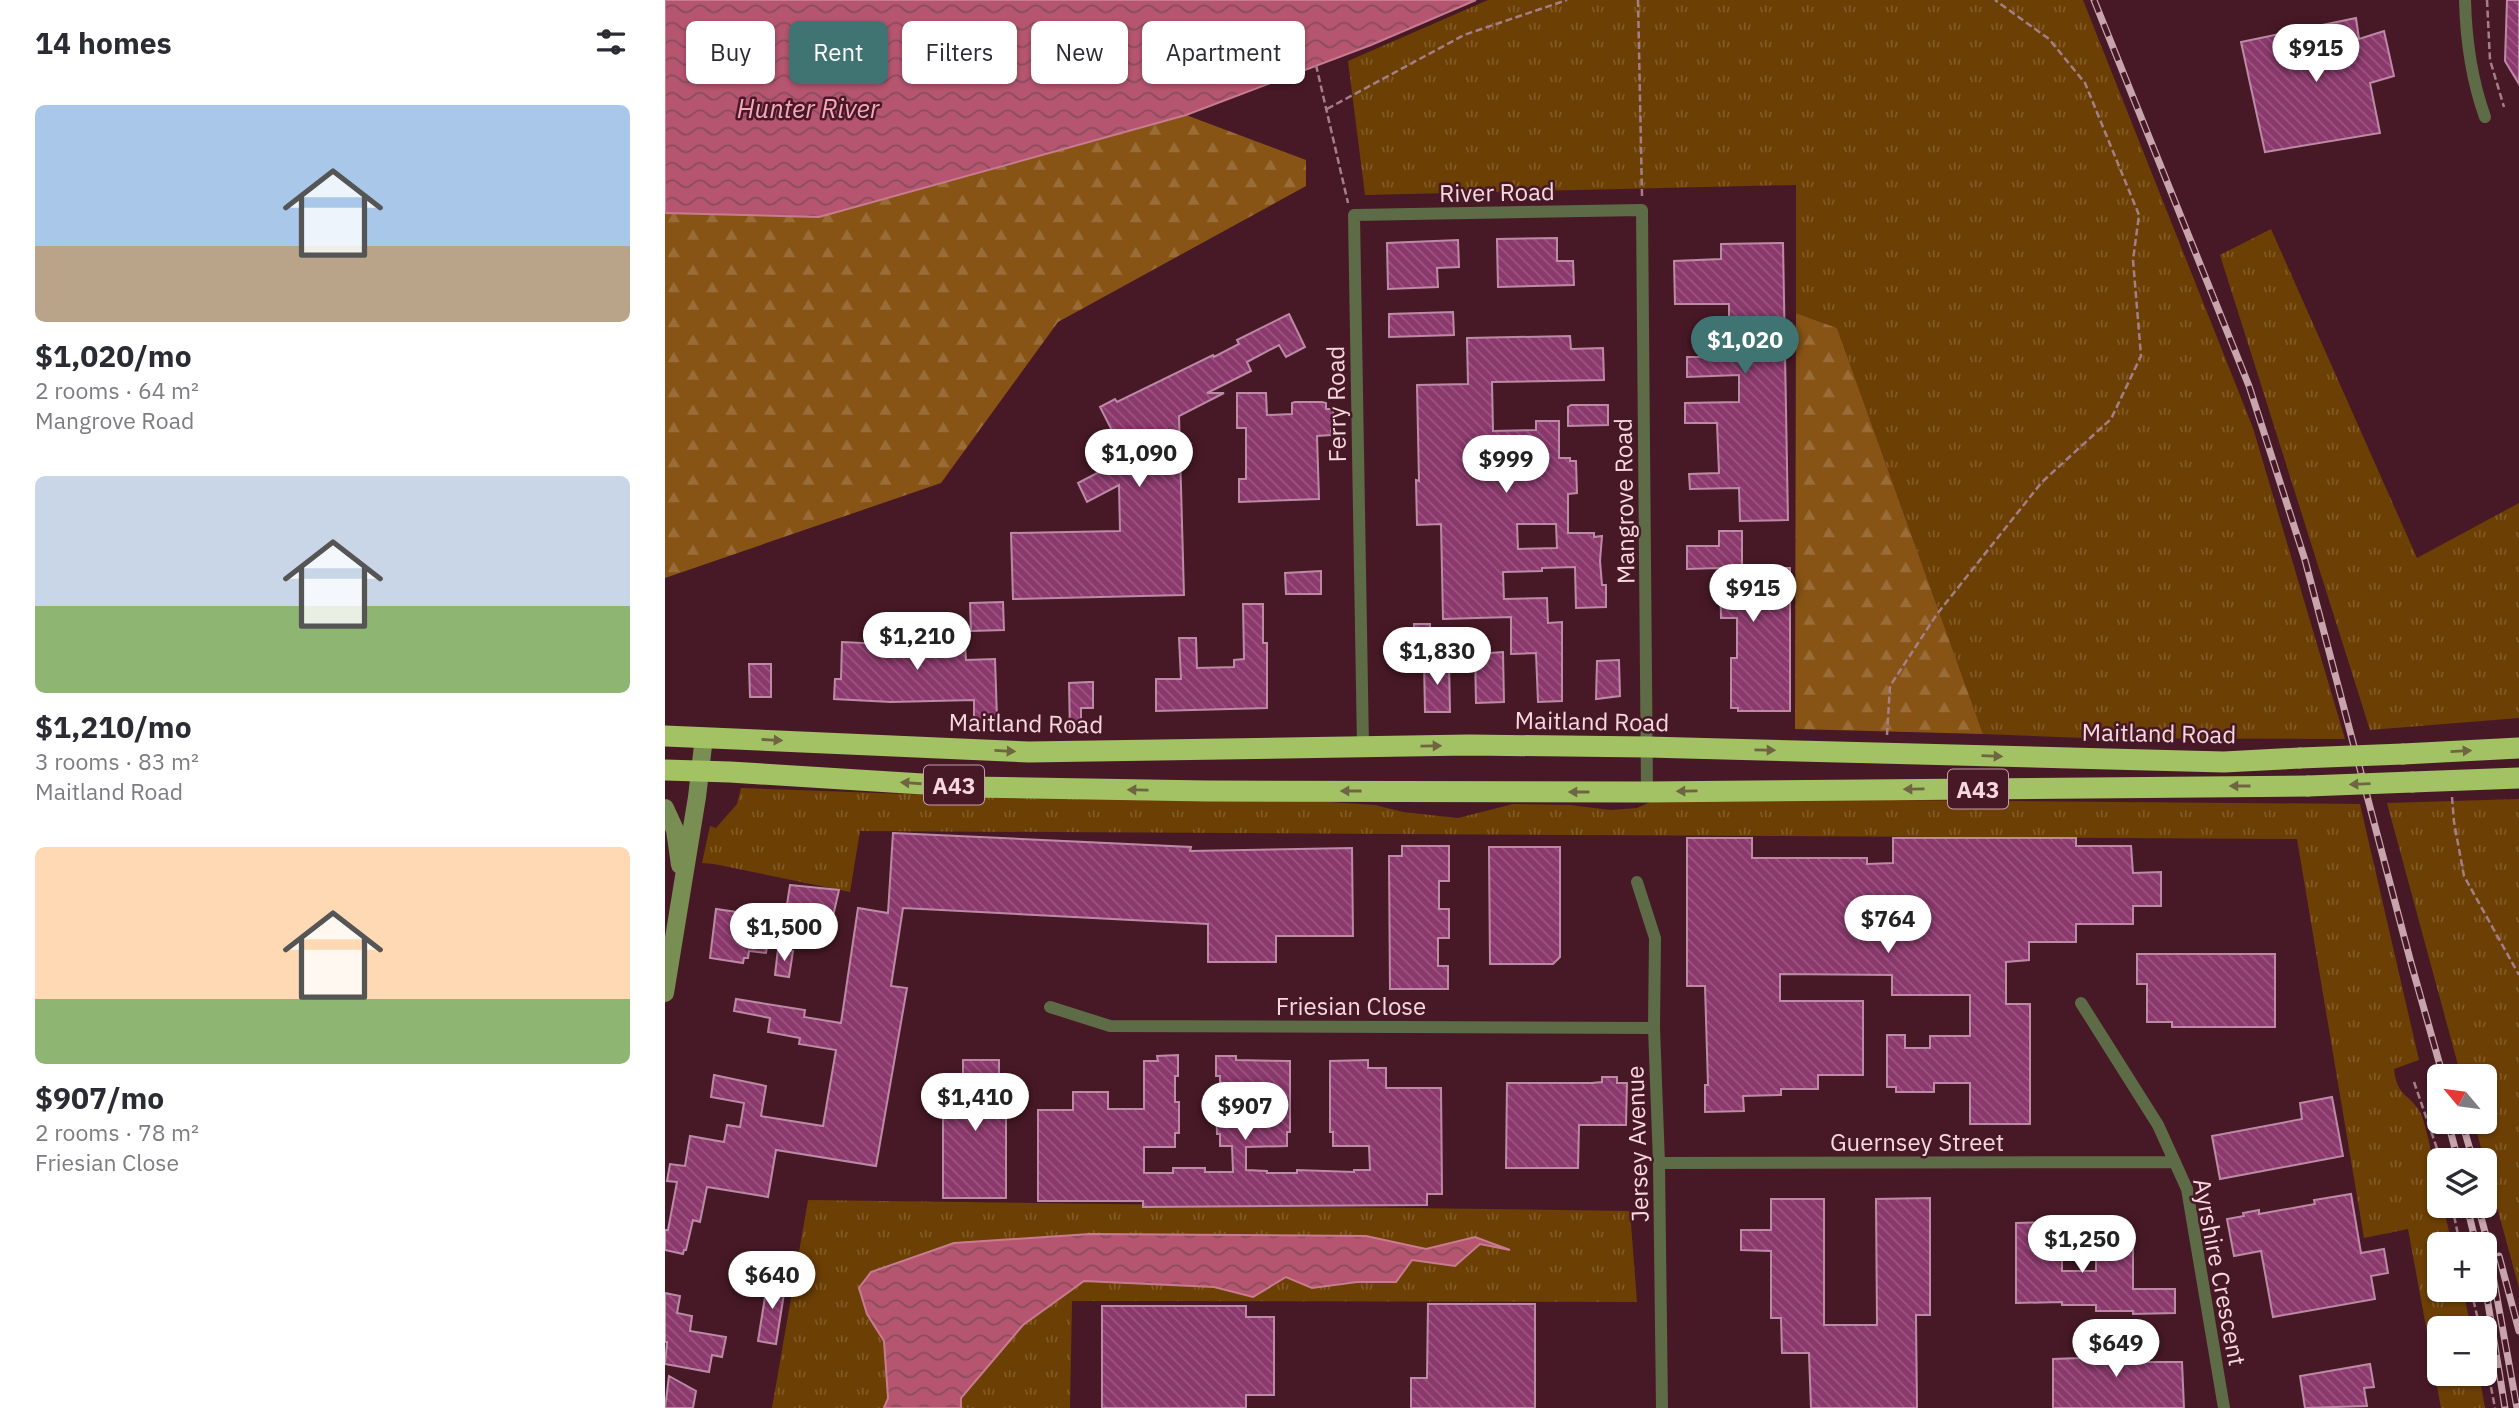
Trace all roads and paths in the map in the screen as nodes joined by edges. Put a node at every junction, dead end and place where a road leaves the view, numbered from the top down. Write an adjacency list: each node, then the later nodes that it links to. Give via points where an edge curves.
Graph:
1 (1567, 0): 8 (path, via 1464,35)
2 (1638, 0): 10 (path)
3 (1995, 0): 17 (path, via 2049,38 2085,83 2139,215 2133,260 2141,356 2111,419 2042,482 1937,614 1890,687)
4 (2465, 0): 9 (street, via 2467,48)
5 (2487, 0): 7 (path, via 2490,60)
6 (1316, 65): 8 (path)
7 (2504, 107)
8 (1327, 109): 11 (path)
9 (2485, 117)
10 (1642, 210): 11 (street, River Road); 15 (street, Mangrove Road)
11 (1354, 215): 14 (street, Ferry Road)
12 (665, 736): 13 (highway, Maitland Road / A43)
13 (704, 737): 14 (highway, Maitland Road / A43, one-way to 14, via 1029,752); 19 (main road)
14 (1363, 747): 15 (highway, Maitland Road / A43, one-way to 15)
15 (1647, 747): 17 (highway, Maitland Road / A43, one-way to 17); 22 (street, Mangrove Road)
16 (2519, 748): 17 (highway, Maitland Road / A43, one-way to 16, bridge, via 2224,762)
17 (1887, 753)
18 (665, 770): 19 (highway, A43)
19 (701, 771): 22 (highway, A43, one-way to 19, via 971,787); 25 (main road)
20 (2519, 778): 21 (highway, A43)
21 (2451, 780): 22 (highway, A43, one-way to 22, bridge, via 2308,786); 26 (path, via 2464,876)
22 (1647, 792)
23 (665, 808): 25 (main road, via 674,830)
24 (1637, 882): 30 (street, Jersey Avenue, via 1655,938)
25 (683, 883): 27 (main road)
26 (2519, 975)
27 (665, 993)
28 (2081, 1003): 33 (street, Ayrshire Crescent, via 2158,1125)
29 (1051, 1007): 30 (street, Friesian Close, via 1110,1026)
30 (1654, 1028): 34 (street, Jersey Avenue)
31 (2414, 1082): 32 (path)
32 (2437, 1148)
33 (2175, 1162): 34 (street, Guernsey Street); 37 (street, Ayrshire Crescent, via 2187,1189)
34 (1659, 1163): 36 (street, Jersey Avenue)
35 (2491, 1386): 38 (path)
36 (1662, 1408)
37 (2224, 1408)
38 (2495, 1408)

